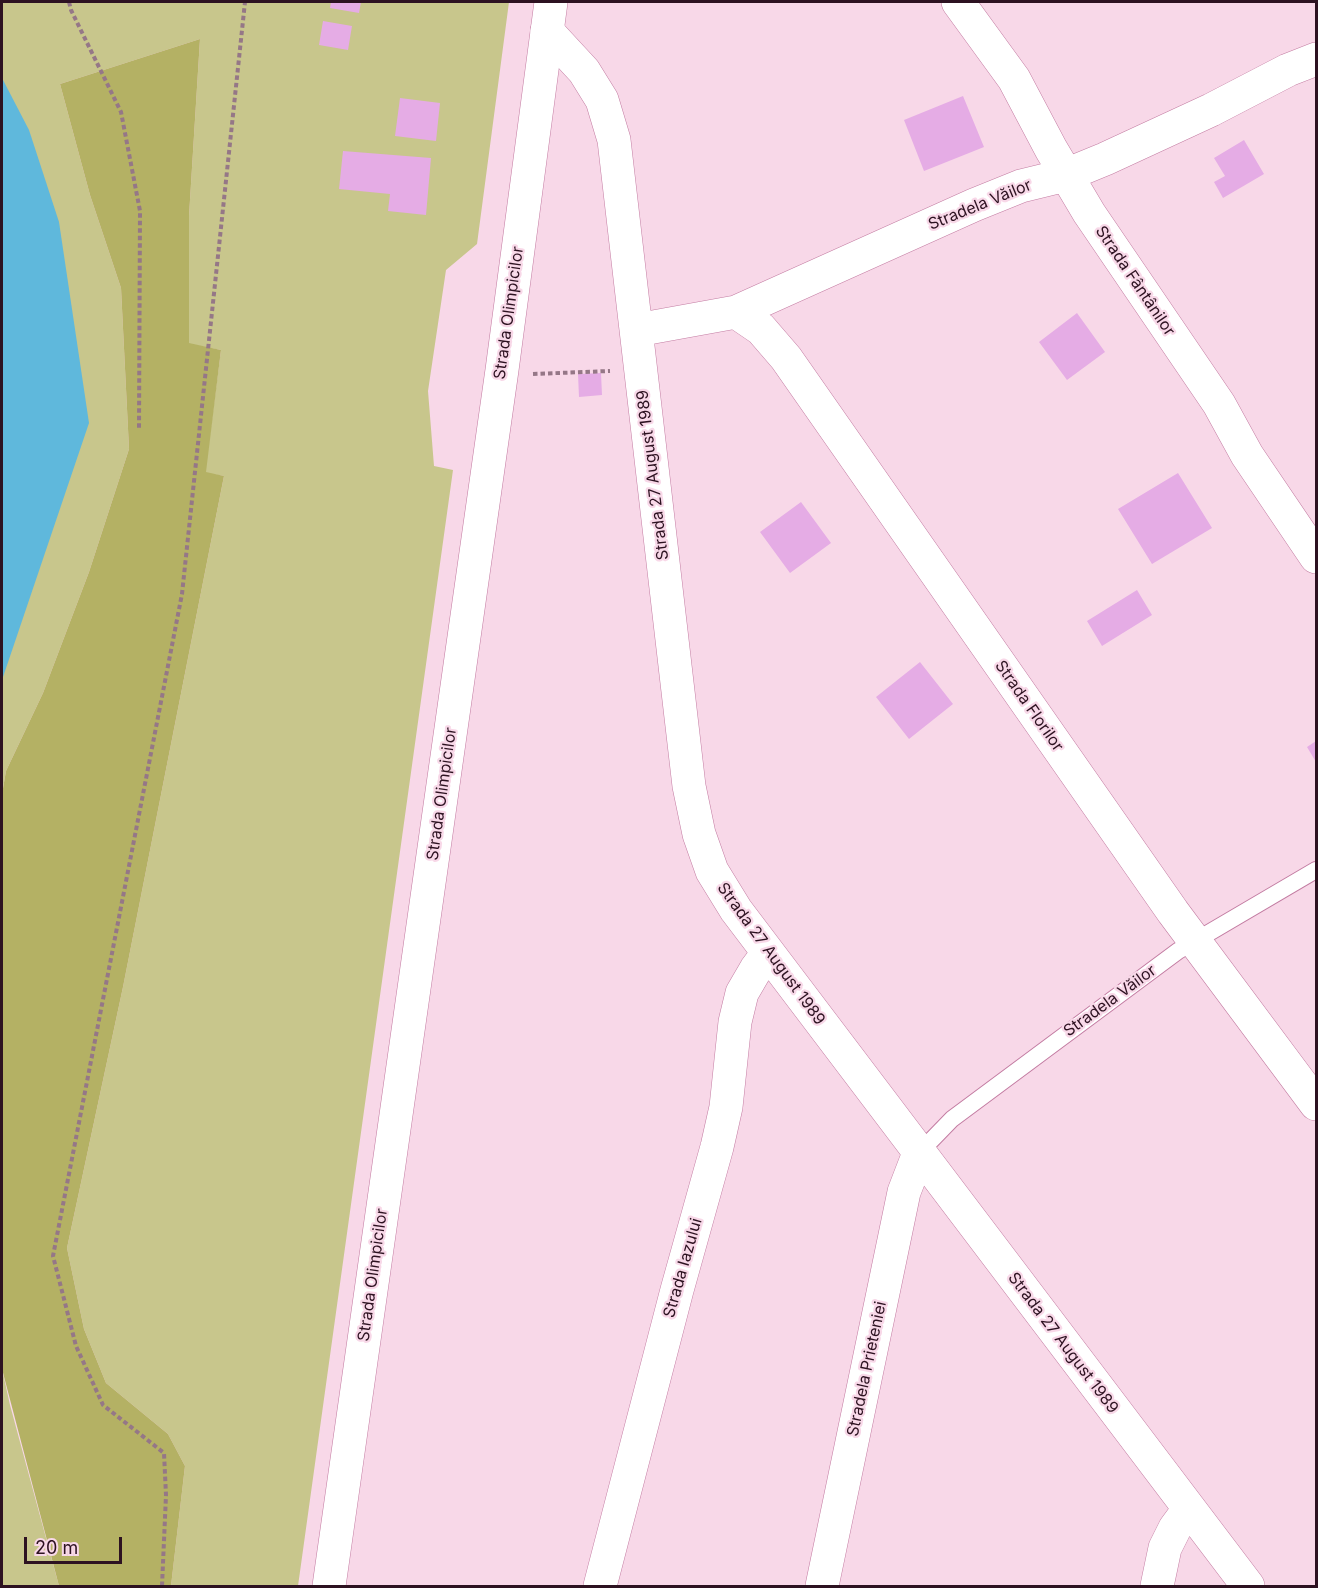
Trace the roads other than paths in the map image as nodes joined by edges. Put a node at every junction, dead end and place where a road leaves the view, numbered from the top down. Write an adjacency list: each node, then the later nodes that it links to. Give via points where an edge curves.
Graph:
1 (958, 2): 4 (street, Strada Fântânilor, via 1014,79)
2 (549, 16): 6 (street, Strada 27 August 1989, via 602,100 614,140); 14 (street, Strada Olimpicilor)
3 (1317, 59): 4 (street, Stradela Văilor)
4 (1066, 175): 5 (street, Stradela Văilor, via 1022,186 974,205); 7 (street, Strada Fântânilor)
5 (736, 312): 6 (street, Stradela Văilor); 9 (street, Strada Florilor, via 761,329 786,358)
6 (637, 330): 10 (street, Strada 27 August 1989, via 689,786 699,834 712,871)
7 (1317, 558)
8 (1317, 870): 9 (lane, Stradela Văilor)
9 (1195, 940): 11 (street, Strada Florilor); 12 (lane, Stradela Văilor, via 951,1119)
10 (768, 953): 12 (street, Strada 27 August 1989); 15 (street, Strada Iazului, via 742,993 717,1147)
11 (1317, 1104)
12 (919, 1153): 13 (street, Strada 27 August 1989); 16 (street, Stradela Prieteniei, via 904,1192)
13 (1189, 1509): 17 (street, via 1166,1548); 18 (street, Strada 27 August 1989)
14 (329, 1587)
15 (600, 1587)
16 (822, 1587)
17 (1157, 1587)
18 (1248, 1587)

